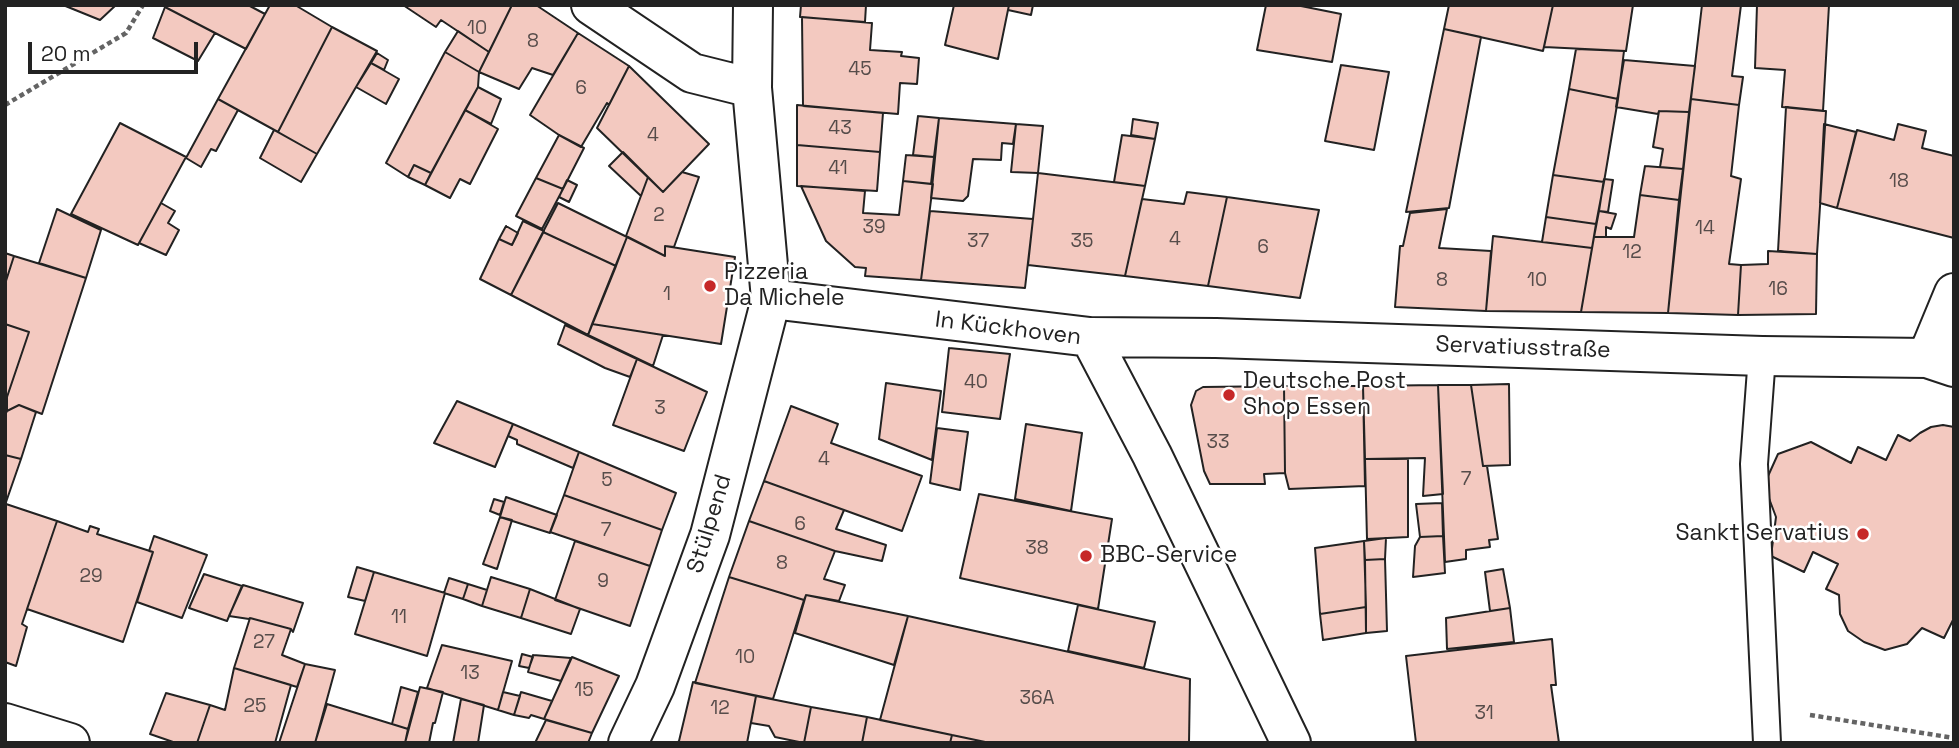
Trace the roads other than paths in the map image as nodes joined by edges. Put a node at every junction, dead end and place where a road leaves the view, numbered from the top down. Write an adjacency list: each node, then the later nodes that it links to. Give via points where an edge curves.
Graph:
1 (591, 5): 3 (street, via 692,74)
2 (753, 5): 3 (street)
3 (752, 88): 5 (street)
4 (1954, 293): 8 (street)
5 (771, 299): 6 (street, In Kückhoven); 11 (street, Stülpend, via 710,536 655,685)
6 (1090, 337): 7 (street, Servatiusstraße); 12 (street, In Kückhoven)
7 (1762, 356): 8 (street, Servatiusstraße); 13 (lane, via 1748,464)
8 (1940, 363)
9 (5, 723): 10 (street)
10 (70, 743)
11 (628, 743)
12 (1291, 743)
13 (1767, 743)

